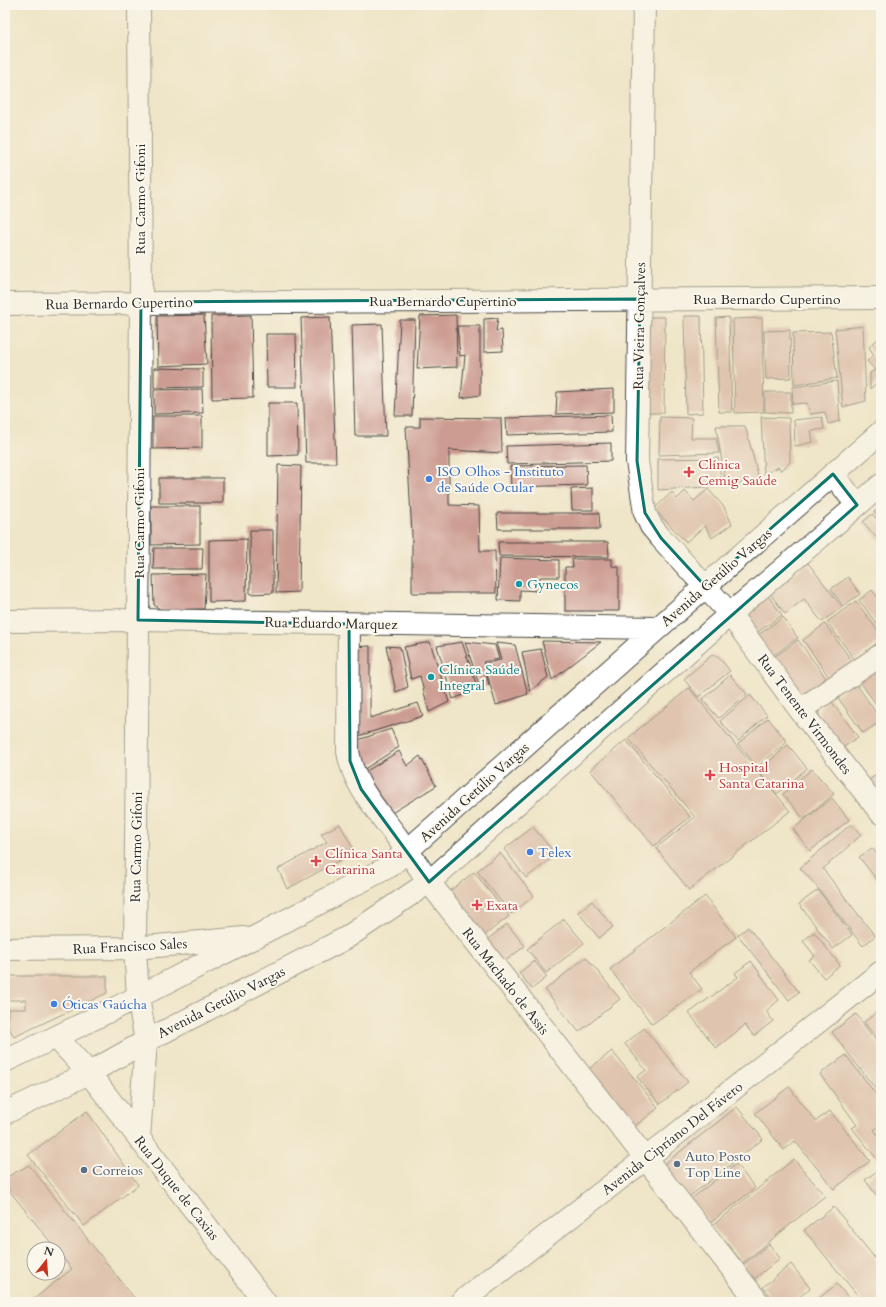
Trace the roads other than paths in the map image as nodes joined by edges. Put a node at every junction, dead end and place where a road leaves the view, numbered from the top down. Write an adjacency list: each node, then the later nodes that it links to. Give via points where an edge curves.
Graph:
1 (140, 5): 5 (street, Rua Carmo Gifoni)
2 (644, 5): 4 (street, Rua Vieira Gonçalves)
3 (881, 298): 4 (street, Rua Bernardo Cupertino)
4 (640, 299): 5 (street, Rua Bernardo Cupertino); 11 (street, Rua Vieira Gonçalves, via 637,460 645,513 660,538)
5 (140, 302): 6 (street, Rua Bernardo Cupertino); 13 (street, Rua Carmo Gifoni)
6 (5, 304)
7 (881, 432): 8 (street, Avenida Getúlio Vargas)
8 (833, 474): 10 (street); 11 (street, Avenida Getúlio Vargas)
9 (881, 485): 10 (street, Avenida Getúlio Vargas)
10 (857, 505): 12 (street, Avenida Getúlio Vargas)
11 (706, 586): 12 (street, Rua Vieira Gonçalves); 16 (street, Avenida Getúlio Vargas)
12 (730, 614): 18 (street, Rua Tenente Virmondes); 21 (street, Avenida Getúlio Vargas)
13 (138, 620): 14 (street, Rua Eduardo Marquez); 15 (street, Rua Eduardo Marquez); 23 (street, Rua Carmo Gifoni)
14 (5, 621)
15 (349, 624): 16 (street, Rua Eduardo Marquez); 20 (street, Rua Machado de Assis, via 350,761 361,789)
16 (658, 628): 20 (street, Avenida Getúlio Vargas)
17 (881, 654): 18 (street)
18 (800, 710): 19 (street, Rua Tenente Virmondes)
19 (881, 812)
20 (408, 850): 21 (street, Rua Machado de Assis); 22 (street, Avenida Getúlio Vargas, via 390,866)
21 (429, 882): 28 (street, Avenida Getúlio Vargas, via 346,938); 33 (street, Rua Machado de Assis)
22 (255, 937): 23 (street, Rua Francisco Sales); 26 (street, Avenida Getúlio Vargas)
23 (135, 948): 24 (street, Rua Francisco Sales); 26 (street, Rua Carmo Gifoni)
24 (5, 949)
25 (881, 972): 33 (street, Avenida Cipríano Del Fávero)
26 (138, 997): 27 (street, Avenida Getúlio Vargas); 28 (street, Rua Carmo Gifoni)
27 (56, 1037): 29 (street, Avenida Getúlio Vargas); 30 (street, Rua Duque de Caxias)
28 (146, 1041): 30 (street, Avenida Getúlio Vargas); 32 (street, Rua Carmo Gifoni)
29 (5, 1061)
30 (89, 1073): 31 (street, Avenida Getúlio Vargas); 32 (street, Rua Duque de Caxias)
31 (5, 1113)
32 (139, 1138): 34 (street, Rua Duque de Caxias)
33 (645, 1159): 35 (street, Avenida Cipríano Del Fávero); 36 (street, Rua Machado de Assis)
34 (265, 1302)
35 (461, 1302)
36 (758, 1302)

